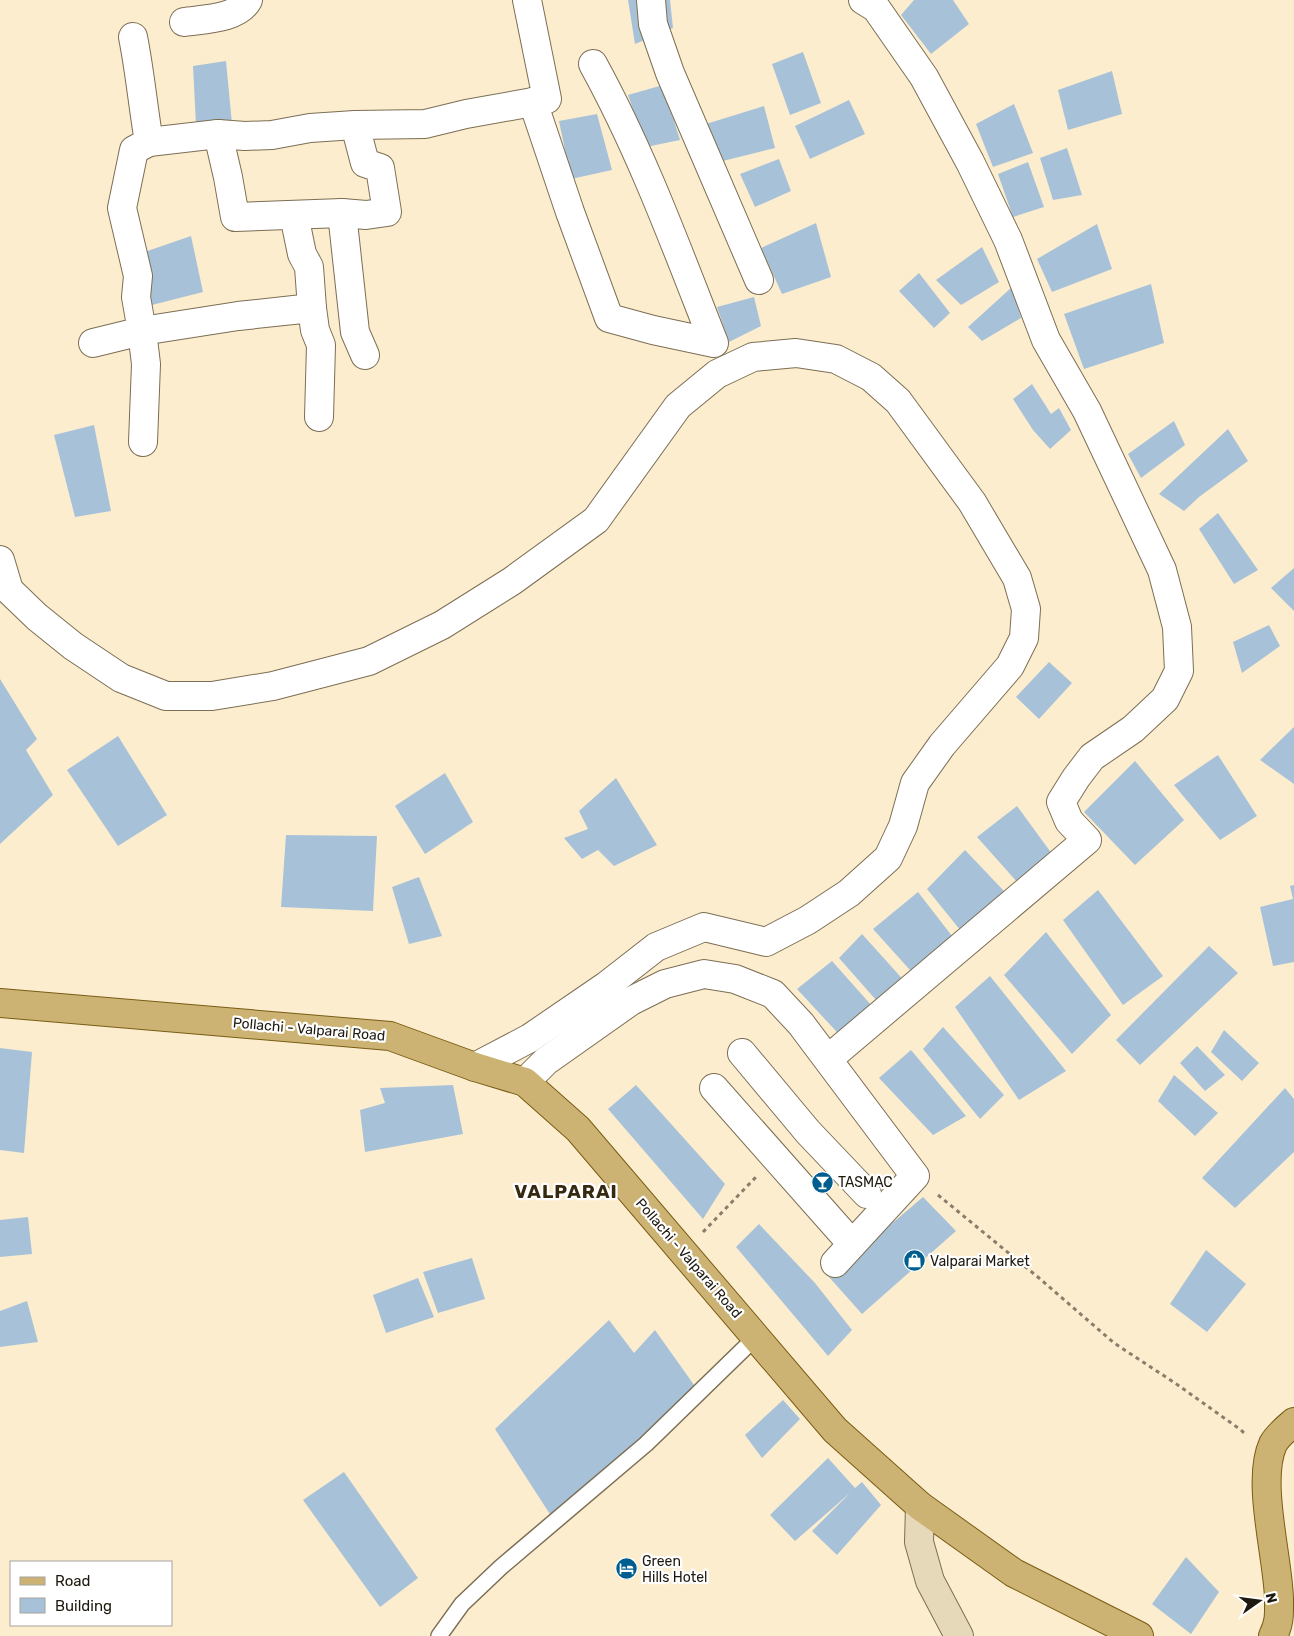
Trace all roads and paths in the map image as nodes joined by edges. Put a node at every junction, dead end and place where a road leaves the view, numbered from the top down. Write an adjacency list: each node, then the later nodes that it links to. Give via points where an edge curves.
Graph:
1 (248, 0): 5 (street, via 227,16)
2 (527, 0): 8 (street, via 547,99)
3 (651, 0): 14 (street, via 653,24 670,74)
4 (874, 3): 24 (street, via 924,77 970,162 1008,240 1046,340 1087,411 1162,570 1177,627 1179,671 1164,699 1133,728 1092,757 1061,802 1069,821 1087,840)
5 (184, 22)
6 (133, 37): 11 (street)
7 (593, 64): 8 (street, via 644,168 714,343 609,318)
8 (533, 102): 9 (street, via 425,124)
9 (354, 125): 10 (street, via 272,135); 12 (street, via 365,163 380,168 386,212 366,215)
10 (218, 134): 11 (street); 13 (street, via 235,217)
11 (149, 142): 16 (street, via 134,150 122,208 138,276 136,297)
12 (342, 213): 13 (street); 18 (street, via 355,332)
13 (294, 215): 15 (street, via 302,254 309,266)
14 (759, 280)
15 (312, 308): 16 (street); 19 (street, via 321,345)
16 (142, 331): 17 (street); 20 (street, via 146,364)
17 (93, 343)
18 (365, 355)
19 (319, 417)
20 (143, 442)
21 (0, 560): 25 (street, via 9,590 73,646 121,678 166,696 212,696 272,686 369,661 442,625 512,581 596,520 678,406 716,374 753,357 796,353 836,359 871,377 898,401 972,502 1018,578 1026,609 1024,638 1010,666 942,745 915,783 888,858 849,893 766,942 704,927 656,947 530,1038)
22 (0, 1003): 25 (main road, Pollachi - Valparai Road, via 390,1036)
23 (742, 1053): 29 (street, via 808,1132)
24 (828, 1059): 26 (street, via 773,994 735,979 704,974 665,984 631,1001 546,1060); 28 (street)
25 (475, 1067): 26 (main road, Pollachi - Valparai Road)
26 (524, 1082): 30 (main road, Pollachi - Valparai Road, via 578,1129)
27 (714, 1088): 28 (street, via 852,1244)
28 (915, 1176): 32 (path, via 1114,1344 1241,1430)
29 (867, 1194)
30 (756, 1337): 33 (main road, Pollachi - Valparai Road, via 835,1430); 34 (lane, via 646,1444 468,1598)
31 (1292, 1429): 32 (main road, via 1274,1443)
32 (1268, 1459): 37 (main road, via 1267,1499 1279,1586 1279,1624)
33 (920, 1506): 35 (street, via 920,1542 930,1581); 36 (main road, Pollachi - Valparai Road, via 1014,1574)
34 (439, 1636)
35 (959, 1636)
36 (1139, 1636)
37 (1274, 1636)

